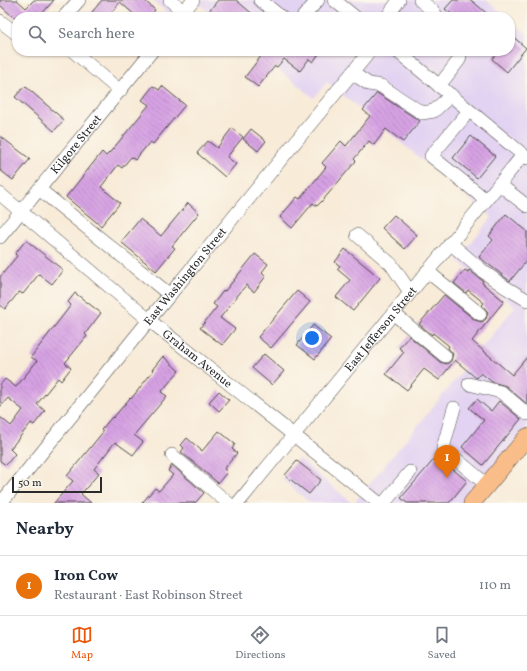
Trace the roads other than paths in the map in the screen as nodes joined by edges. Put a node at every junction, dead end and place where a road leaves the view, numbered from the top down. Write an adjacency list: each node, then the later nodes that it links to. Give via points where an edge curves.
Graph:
1 (79, 0): 9 (street)
2 (170, 0): 10 (street)
3 (193, 0): 11 (street)
4 (260, 0): 12 (street)
5 (318, 0): 13 (street)
6 (334, 0): 14 (street)
7 (399, 0): 15 (street)
8 (420, 0): 16 (street)
9 (68, 12)
10 (180, 12)
11 (184, 12)
12 (275, 12)
13 (307, 12)
14 (349, 12)
15 (391, 12)
16 (434, 12)
17 (0, 21): 18 (street)
18 (12, 30)
19 (79, 56): 26 (street)
20 (148, 56): 26 (street, Kilgore Street)
21 (365, 56): 24 (street, East Washington Street)
22 (403, 56): 25 (street)
23 (459, 56): 25 (street)
24 (352, 73): 27 (street, via 369,84 381,86 422,113 434,111); 41 (street, East Washington Street)
25 (439, 86): 27 (street)
26 (120, 91): 31 (street, Kilgore Street)
27 (451, 95): 28 (street)
28 (469, 111): 29 (street); 33 (street, via 431,156)
29 (525, 156): 30 (street, East Jefferson Street)
30 (499, 184): 33 (street, East Jefferson Street); 34 (street)
31 (40, 189): 35 (street, Kilgore Street); 41 (street)
32 (0, 194): 35 (street, Graham Avenue)
33 (486, 200): 38 (street, East Jefferson Street)
34 (527, 206)
35 (21, 212): 37 (street, Kilgore Street); 45 (street, Graham Avenue)
36 (357, 235): 40 (street, via 391,264)
37 (0, 238)
38 (450, 243): 39 (street, East Jefferson Street); 42 (street, via 484,272)
39 (428, 271): 40 (street, East Jefferson Street); 44 (street)
40 (410, 292): 43 (street, East Jefferson Street)
41 (170, 295): 45 (street, East Washington Street)
42 (527, 300)
43 (393, 313): 46 (street); 50 (street, East Jefferson Street)
44 (480, 314)
45 (149, 320): 50 (street, Graham Avenue); 55 (street, East Washington Street)
46 (445, 356)
47 (469, 384): 49 (street, via 502,392)
48 (454, 408): 54 (street, via 443,448)
49 (527, 414)
50 (294, 434): 57 (street, East Jefferson Street); 58 (street, Graham Avenue)
51 (527, 438): 54 (main road)
52 (172, 454): 56 (street)
53 (410, 472): 59 (street)
54 (487, 485): 60 (main road)
55 (2, 500)
56 (228, 503)
57 (238, 503)
58 (378, 503)
59 (384, 503)
60 (472, 503)

